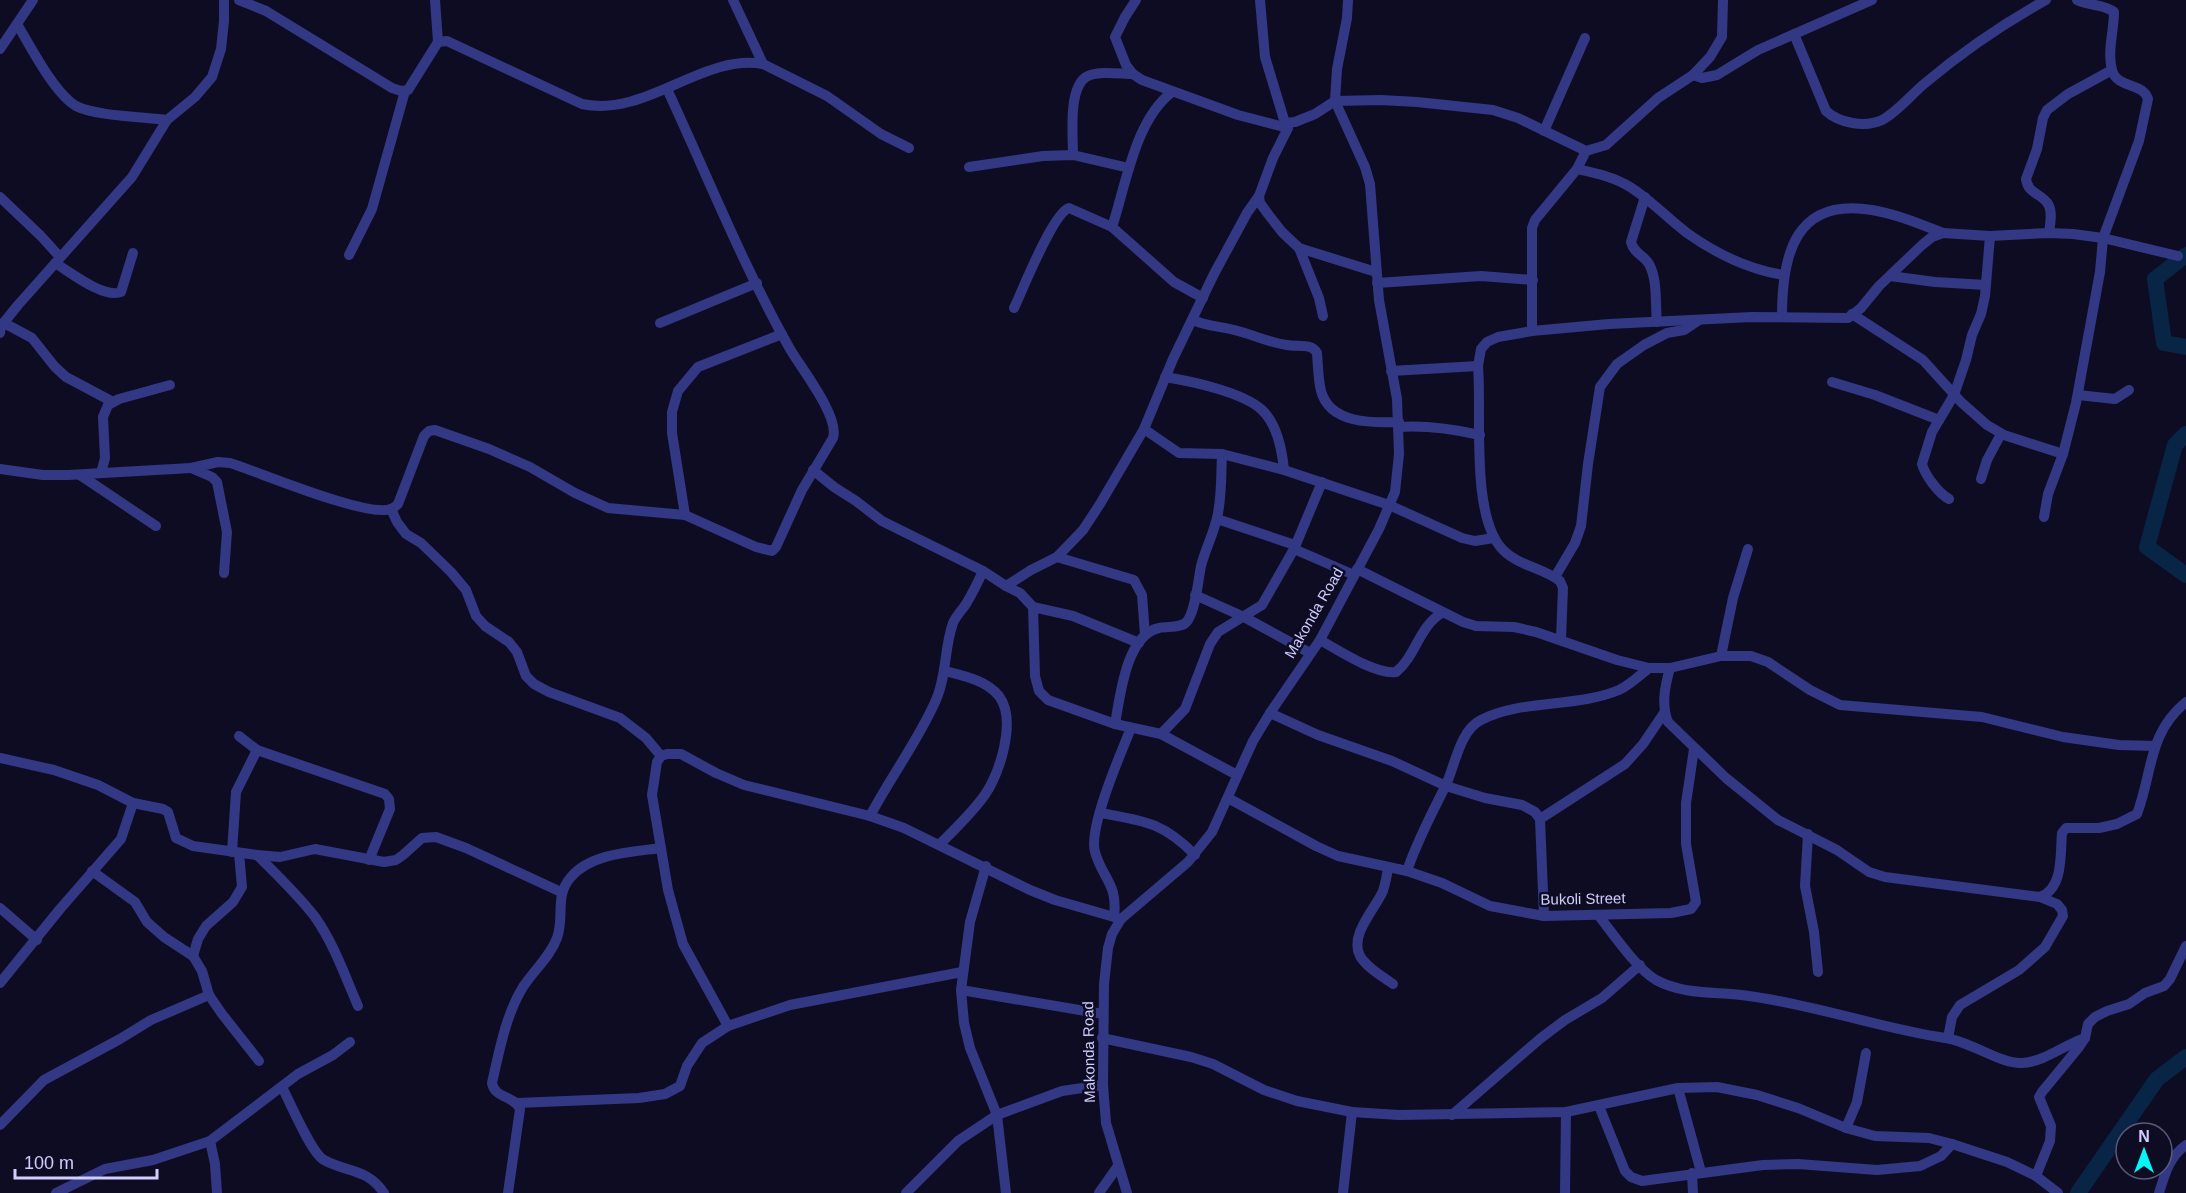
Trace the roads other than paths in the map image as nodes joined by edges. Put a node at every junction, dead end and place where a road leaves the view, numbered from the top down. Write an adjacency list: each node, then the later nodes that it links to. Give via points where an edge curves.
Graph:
1 (33, 0): 13 (street)
2 (224, 0): 26 (street, via 221,49 212,77)
3 (239, 0): 23 (street, via 266,11 392,88)
4 (435, 0): 16 (street)
5 (733, 0): 18 (street)
6 (1136, 0): 20 (street, via 1115,37)
7 (1260, 0): 27 (street, via 1265,57)
8 (1348, 0): 25 (street, Makonda Road)
9 (1723, 0): 21 (street, via 1722,37)
10 (1872, 0): 14 (street)
11 (2046, 0): 14 (street, via 2006,22 1882,120 1871,123 1845,122 1826,111)
12 (2077, 0): 19 (street, via 2114,12)
13 (17, 24): 17 (street); 26 (street, via 55,85 78,107)
14 (1794, 34): 21 (street, via 1716,75)
15 (1585, 38): 28 (street)
16 (438, 42): 22 (street, via 447,41 597,108); 23 (street)
17 (0, 49)
18 (763, 64): 22 (street, via 741,62); 29 (street, via 827,96 881,134)
19 (2112, 70): 40 (street, via 2053,104 2043,118 2037,149 2025,179 2029,190 2050,207); 42 (street, via 2119,81 2144,91 2148,99 2139,141)
20 (1133, 74): 24 (street); 31 (street, via 1098,74 1087,76 1080,83 1074,96)
21 (1693, 75): 30 (street, via 1658,98 1606,145)
22 (667, 88): 52 (street)
23 (405, 91): 45 (street, via 372,209)
24 (1172, 92): 27 (street, via 1238,115); 33 (street, via 1155,108)
25 (1335, 101): 27 (street); 28 (street, via 1399,101 1493,110); 50 (street, Makonda Road, via 1370,184)
26 (167, 120): 47 (street, via 132,177)
27 (1286, 126): 35 (street)
28 (1544, 131): 30 (street)
29 (909, 148)
30 (1586, 151): 34 (street)
31 (1073, 155): 32 (street); 33 (street)
32 (969, 167)
33 (1129, 168): 38 (street)
34 (1577, 169): 37 (street, via 1612,178); 51 (street, via 1535,220 1530,237)
35 (1259, 196): 43 (street, via 1268,214); 54 (street)
36 (0, 197): 47 (street, via 40,235)
37 (1645, 197): 48 (street, via 1703,243 1735,260); 61 (street, via 1631,242 1651,267)
38 (1112, 227): 54 (street, via 1174,282); 55 (street, via 1069,208 1064,210)
39 (1943, 233): 41 (street); 48 (street, via 1872,210 1835,210 1815,217 1797,235); 49 (street, via 1932,237)
40 (2049, 233): 41 (street); 42 (street)
41 (1990, 236): 53 (street)
42 (2103, 238): 46 (street); 72 (street)
43 (1299, 248): 50 (street); 57 (street)
44 (133, 253): 47 (street, via 117,294 96,288)
45 (349, 255)
46 (2178, 256)
47 (58, 260): 63 (street)
48 (1784, 274): 58 (street)
49 (1890, 276): 53 (street); 56 (street)
50 (1377, 278): 51 (street, via 1481,276); 67 (street, Makonda Road)
51 (1533, 280): 64 (street)
52 (757, 283): 62 (street); 65 (street)
53 (1986, 285): 73 (street, via 1981,314)
54 (1203, 298): 59 (street)
55 (1014, 308)
56 (1852, 314): 58 (street, via 1848,318); 73 (street, via 1923,360)
57 (1323, 316)
58 (1782, 316): 60 (street)
59 (1192, 320): 68 (street); 76 (street, via 1285,345 1315,348 1322,393 1328,404 1348,419)
60 (1699, 320): 61 (street); 104 (street, via 1644,345 1617,364 1600,387 1581,525)
61 (1657, 322): 64 (street)
62 (660, 323)
63 (1, 327): 74 (street, via 38,343 66,377)
64 (1532, 331): 66 (street, via 1487,342)
65 (782, 334): 84 (street, via 834,428 833,438); 93 (street, via 698,367 678,391 672,433)
66 (1478, 366): 67 (street); 79 (street)
67 (1391, 371): 76 (street, Makonda Road)
68 (1165, 377): 77 (street); 85 (street, via 1197,382 1261,408 1280,446)
69 (1832, 382): 75 (street)
70 (170, 385): 74 (street)
71 (2129, 390): 72 (street, via 2115,399)
72 (2078, 394): 81 (street)
73 (1954, 395): 75 (street); 78 (street)
74 (113, 402): 86 (street, via 104,417 105,458)
75 (1939, 420): 90 (street, via 1922,464 1942,495)
76 (1399, 425): 79 (street, via 1448,428); 91 (street, Makonda Road, via 1397,478)
77 (1144, 429): 80 (street, via 1179,453); 100 (street, via 1083,530)
78 (2001, 434): 81 (street); 88 (street)
79 (1480, 435): 97 (street, via 1482,492)
80 (1222, 454): 85 (street); 95 (street)
81 (2063, 454): 94 (street)
82 (191, 468): 86 (street); 92 (street, via 218,462 230,464 343,503); 103 (street, via 216,482 227,532)
83 (0, 469): 87 (street)
84 (813, 470): 93 (street, via 772,551); 101 (street, via 882,521)
85 (1284, 470): 89 (street)
86 (101, 473): 87 (street)
87 (80, 475): 96 (street)
88 (1981, 479)
89 (1322, 482): 91 (street); 98 (street)
90 (1949, 499)
91 (1389, 505): 97 (street, via 1462,538); 102 (street, Makonda Road)
92 (392, 509): 93 (street, via 405,490 424,436 435,430 530,467 608,508); 128 (street, via 406,534 451,572 465,590 476,616 517,652 526,676 534,684 620,718 640,732)
93 (685, 515)
94 (2044, 517)
95 (1217, 519): 98 (street); 106 (street)
96 (156, 526)
97 (1494, 538): 104 (street, via 1504,552)
98 (1295, 547): 102 (street); 109 (street, via 1262,605)
99 (1748, 549): 114 (street)
100 (1057, 557): 105 (street); 110 (street, via 1134,580 1142,595)
101 (983, 571): 105 (street); 117 (street, via 954,621)
102 (1355, 572): 108 (street); 112 (street, Makonda Road)
103 (224, 573)
104 (1555, 577): 111 (street, via 1563,588)
105 (1006, 586): 107 (street, via 1020,593)
106 (1195, 595): 109 (street); 110 (street, via 1187,622 1156,629)
107 (1033, 607): 110 (street); 121 (street, via 1039,691 1048,700)
108 (1442, 613): 111 (street, via 1476,626 1514,627); 112 (street, via 1427,625 1396,672 1366,664)
109 (1244, 617): 113 (street); 123 (street, via 1218,632 1185,709)
110 (1142, 639): 121 (street, via 1125,670)
111 (1561, 639): 115 (street)
112 (1320, 640): 113 (street, Makonda Road)
113 (1310, 653): 119 (street, Makonda Road)
114 (1721, 656): 116 (street); 125 (street, via 1751,656 1768,662 1840,705 1982,717 2063,737)
115 (1649, 668): 116 (street); 131 (street, via 1622,689 1590,700 1508,711 1479,720 1466,735)
116 (1670, 668): 120 (street)
117 (945, 671): 135 (street, via 918,738); 138 (street, via 990,687 1000,698 1007,716 1007,739 985,795)
118 (2186, 702): 125 (street, via 2162,729)
119 (1270, 712): 130 (street, Makonda Road); 131 (street)
120 (1664, 713): 126 (street); 136 (street, via 1625,764)
121 (1115, 724): 122 (street)
122 (1131, 728): 123 (street); 134 (street)
123 (1161, 734): 130 (street)
124 (239, 736): 127 (street)
125 (2155, 746): 149 (street, via 2137,813 2099,828 2066,828 2062,833 2057,880 2048,894)
126 (1694, 749): 137 (street, via 1778,820); 152 (street, Bukoli Street, via 1686,803 1686,844 1696,902 1691,909 1671,914)
127 (257, 750): 140 (street, via 236,792); 143 (street, via 385,794 390,809)
128 (661, 756): 135 (street, via 681,754 744,785); 139 (street, via 652,795)
129 (0, 758): 133 (street, via 98,784)
130 (1237, 775): 132 (street, Makonda Road)
131 (1446, 786): 136 (street, via 1522,805); 146 (street, via 1415,846)
132 (1228, 798): 142 (street, Makonda Road, via 1212,832); 145 (street, Bukoli Street, via 1338,856)
133 (133, 803): 140 (street, via 168,812 173,832 182,842); 147 (street, via 121,839)
134 (1101, 813): 142 (street, via 1165,829); 153 (street, via 1094,851 1112,886)
135 (870, 816): 138 (street)
136 (1540, 819): 151 (street)
137 (1808, 834): 149 (street, via 1869,872 1885,877); 159 (street, via 1805,886)
138 (940, 844): 144 (street)
139 (661, 848): 148 (street, via 625,853 583,866); 166 (street, via 682,944)
140 (235, 853): 141 (street); 156 (street, via 242,887 233,902 206,926)
141 (257, 855): 143 (street, via 280,857 315,849); 164 (street, via 315,918)
142 (1195, 855): 153 (street, Makonda Road)
143 (369, 860): 148 (street, via 396,860 422,838 436,837)
144 (986, 866): 153 (street, via 1055,900); 158 (street, via 970,922)
145 (1388, 868): 146 (street, Bukoli Street); 161 (street, via 1382,892 1362,928 1358,948 1372,969)
146 (1407, 871): 151 (street, Bukoli Street, via 1490,906)
147 (92, 872): 154 (street); 156 (street, via 135,902 147,922)
148 (561, 892): 176 (street, via 557,937 514,1004 495,1070 493,1088)
149 (2040, 897): 168 (street, via 2058,904 2063,916 2045,947 2019,970 1960,1005 1952,1017)
150 (0, 908): 154 (street)
151 (1544, 916): 152 (street, Bukoli Street)
152 (1599, 916): 157 (street)
153 (1117, 918): 165 (street, Makonda Road, via 1108,948)
154 (37, 940): 160 (street)
155 (2186, 946): 169 (street, via 2164,986 2095,1017 2088,1024)
156 (193, 957): 163 (street)
157 (1640, 965): 168 (street, via 1654,979 1672,987 1749,996 1858,1018 1913,1034); 181 (street, via 1602,998 1541,1038)
158 (962, 972): 162 (street); 166 (street, via 790,1005)
159 (1818, 972)
160 (0, 983)
161 (1393, 984)
162 (961, 990): 165 (street); 180 (street, via 970,1048)
163 (209, 995): 172 (street); 182 (street, via 150,1020 44,1080)
164 (358, 1006)
165 (1103, 1014): 167 (street, Makonda Road)
166 (728, 1026): 176 (street, via 702,1043 680,1086 665,1094)
167 (1102, 1038): 173 (street, Makonda Road); 178 (street, via 1191,1057 1264,1090)
168 (1948, 1038): 169 (street, via 2024,1063)
169 (2085, 1038): 189 (street, via 2039,1097 2051,1126 2050,1141)
170 (350, 1042): 174 (street)
171 (1866, 1053): 183 (street, via 1857,1102)
172 (259, 1060)
173 (1103, 1085): 180 (street, via 1062,1091); 187 (street, Makonda Road, via 1106,1123)
174 (282, 1087): 184 (street); 192 (street, via 322,1159 365,1174)
175 (1678, 1088): 177 (street); 183 (street, via 1716,1087 1757,1095); 188 (street)
176 (517, 1103): 193 (street, via 520,1119)
177 (1599, 1106): 179 (street); 188 (street, via 1625,1171 1631,1177 1642,1180)
178 (1352, 1112): 181 (street); 198 (street)
179 (1566, 1112): 181 (street); 199 (street)
180 (997, 1115): 194 (street, via 958,1141); 195 (street)
181 (1452, 1115)
182 (0, 1125)
183 (1846, 1128): 185 (street, via 1875,1136 1929,1138)
184 (210, 1142): 190 (street, via 153,1160 105,1169); 191 (street)
185 (1952, 1144): 188 (street, via 1941,1156 1920,1166 1877,1170 1798,1164); 189 (street)
186 (2183, 1149): 202 (street, via 2171,1160)
187 (1118, 1166): 196 (street); 197 (street, Makonda Road)
188 (1697, 1172): 200 (street)
189 (2036, 1176): 201 (street)
190 (56, 1193)
191 (217, 1193)
192 (384, 1193)
193 (508, 1193)
194 (906, 1193)
195 (1006, 1193)
196 (1099, 1193)
197 (1127, 1193)
198 (1343, 1193)
199 (1565, 1193)
200 (1693, 1193)
201 (2058, 1193)
202 (2159, 1193)

